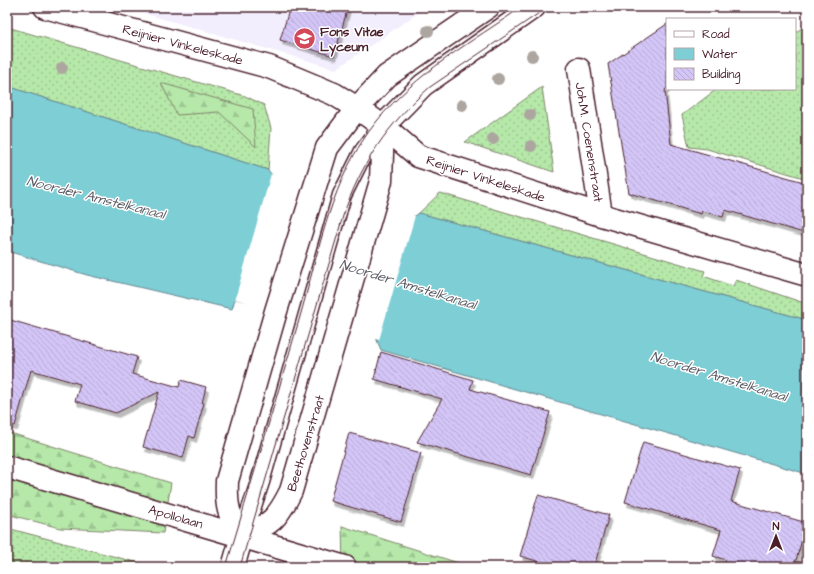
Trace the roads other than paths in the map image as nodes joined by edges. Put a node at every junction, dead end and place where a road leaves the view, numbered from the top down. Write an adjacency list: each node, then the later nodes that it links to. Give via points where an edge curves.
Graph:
1 (45, 7): 5 (street, Reijnier Vinkeleskade, via 269,67 334,94)
2 (488, 7): 5 (street, via 387,76)
3 (534, 7): 6 (street, via 423,85)
4 (579, 69): 7 (street, Joh.M. Coenenstraat)
5 (356, 108): 6 (street, Reijnier Vinkeleskade); 10 (street, via 327,148 227,481 226,503 229,515)
6 (383, 126): 7 (street, Reijnier Vinkeleskade, via 418,156); 10 (lane, via 364,152 342,195 260,482); 10 (street, Beethovenstraat, via 381,181 292,491 279,515 267,525)
7 (601, 215): 8 (street, Reijnier Vinkeleskade)
8 (807, 275)
9 (7, 467): 10 (street, Apollolaan)
10 (242, 536): 11 (street); 12 (street, Apollolaan)
11 (233, 567)
12 (345, 567)

